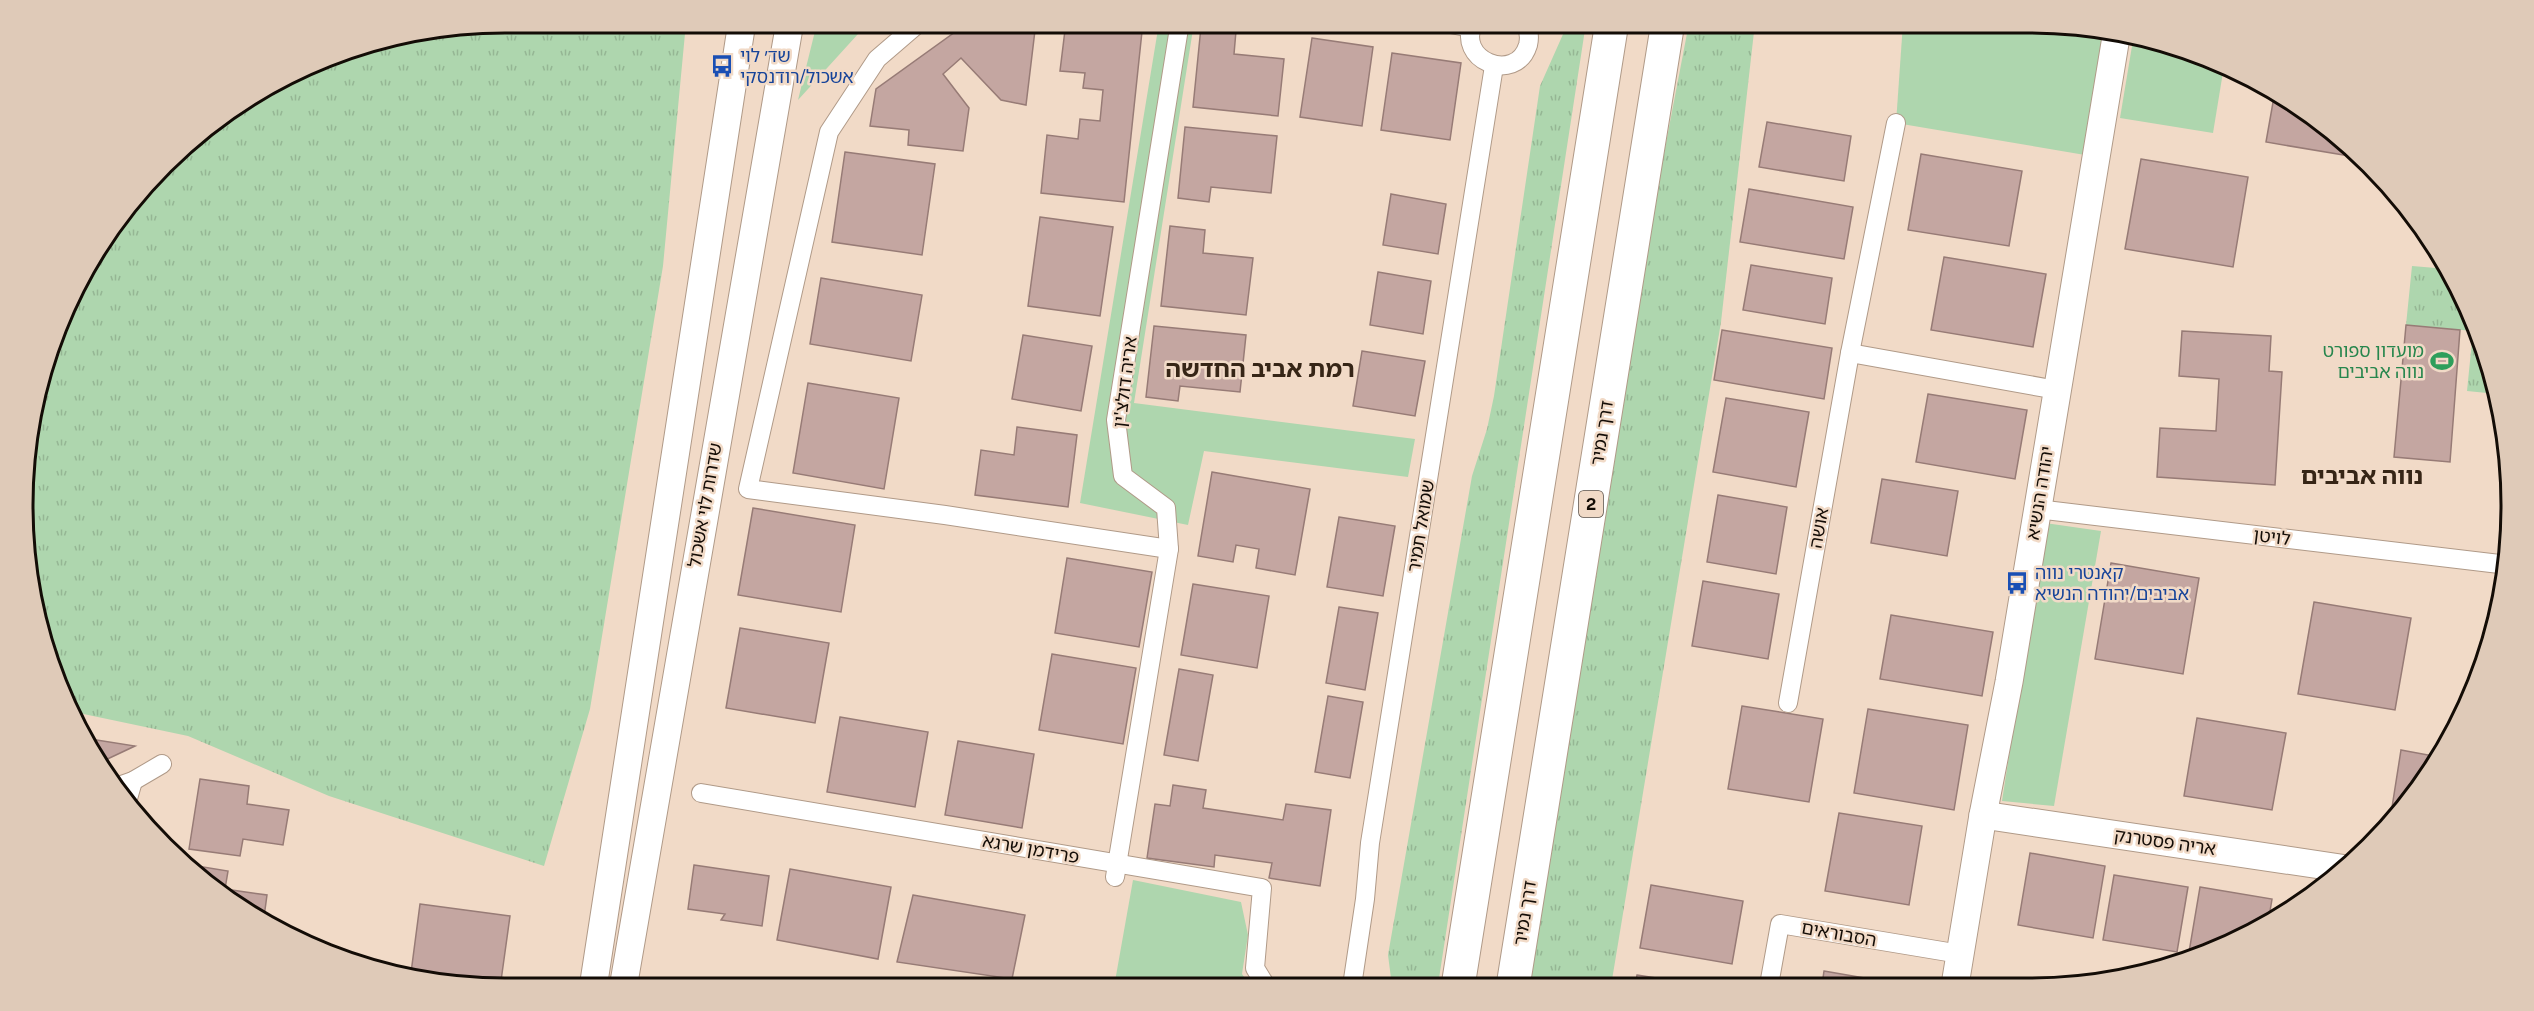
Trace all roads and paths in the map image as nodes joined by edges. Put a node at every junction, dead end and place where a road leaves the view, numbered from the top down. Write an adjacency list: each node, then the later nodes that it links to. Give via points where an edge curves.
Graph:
1 (740, 33): 25 (street, שדרות לוי אשכול)
2 (788, 33): 26 (street, שדרות לוי אשכול)
3 (907, 33): 15 (street, via 877,59 829,132 748,489)
4 (1178, 33): 15 (street, אריה דולצ'ין, via 1116,420 1123,476 1166,508)
5 (1471, 33): 10 (street, via 1472,48 1478,57)
6 (1529, 33): 10 (street, via 1522,56 1514,63)
7 (1610, 33): 29 (highway)
8 (1666, 33): 30 (highway, דרך נמיר / 2)
9 (2115, 41): 13 (street, יהודה הנשיא)
10 (1494, 66): 28 (street, שמואל תמיר, via 1372,831)
11 (1896, 123): 12 (street, אושה)
12 (1850, 353): 13 (street); 17 (street, אושה)
13 (2057, 390): 14 (street, יהודה הנשיא)
14 (2037, 509): 16 (street, לויטן); 21 (street, יהודה הנשיא)
15 (1169, 549): 23 (street, אריה דולצ'ין)
16 (2497, 564)
17 (1788, 703)
18 (162, 764): 19 (street)
19 (124, 784)
20 (701, 792): 23 (street, פרידמן שרגא)
21 (1983, 815): 22 (street, אריה פסטרנק); 24 (street, יהודה הנשיא)
22 (2333, 867)
23 (1117, 870): 27 (street, פרידמן שרגא, via 1262,888 1255,968)
24 (1960, 954): 31 (street, הסבוראים, via 1780,924); 32 (street, יהודה הנשיא)
25 (595, 978)
26 (625, 978)
27 (1261, 978)
28 (1353, 978)
29 (1459, 978)
30 (1514, 978)
31 (1770, 978)
32 (1956, 978)

